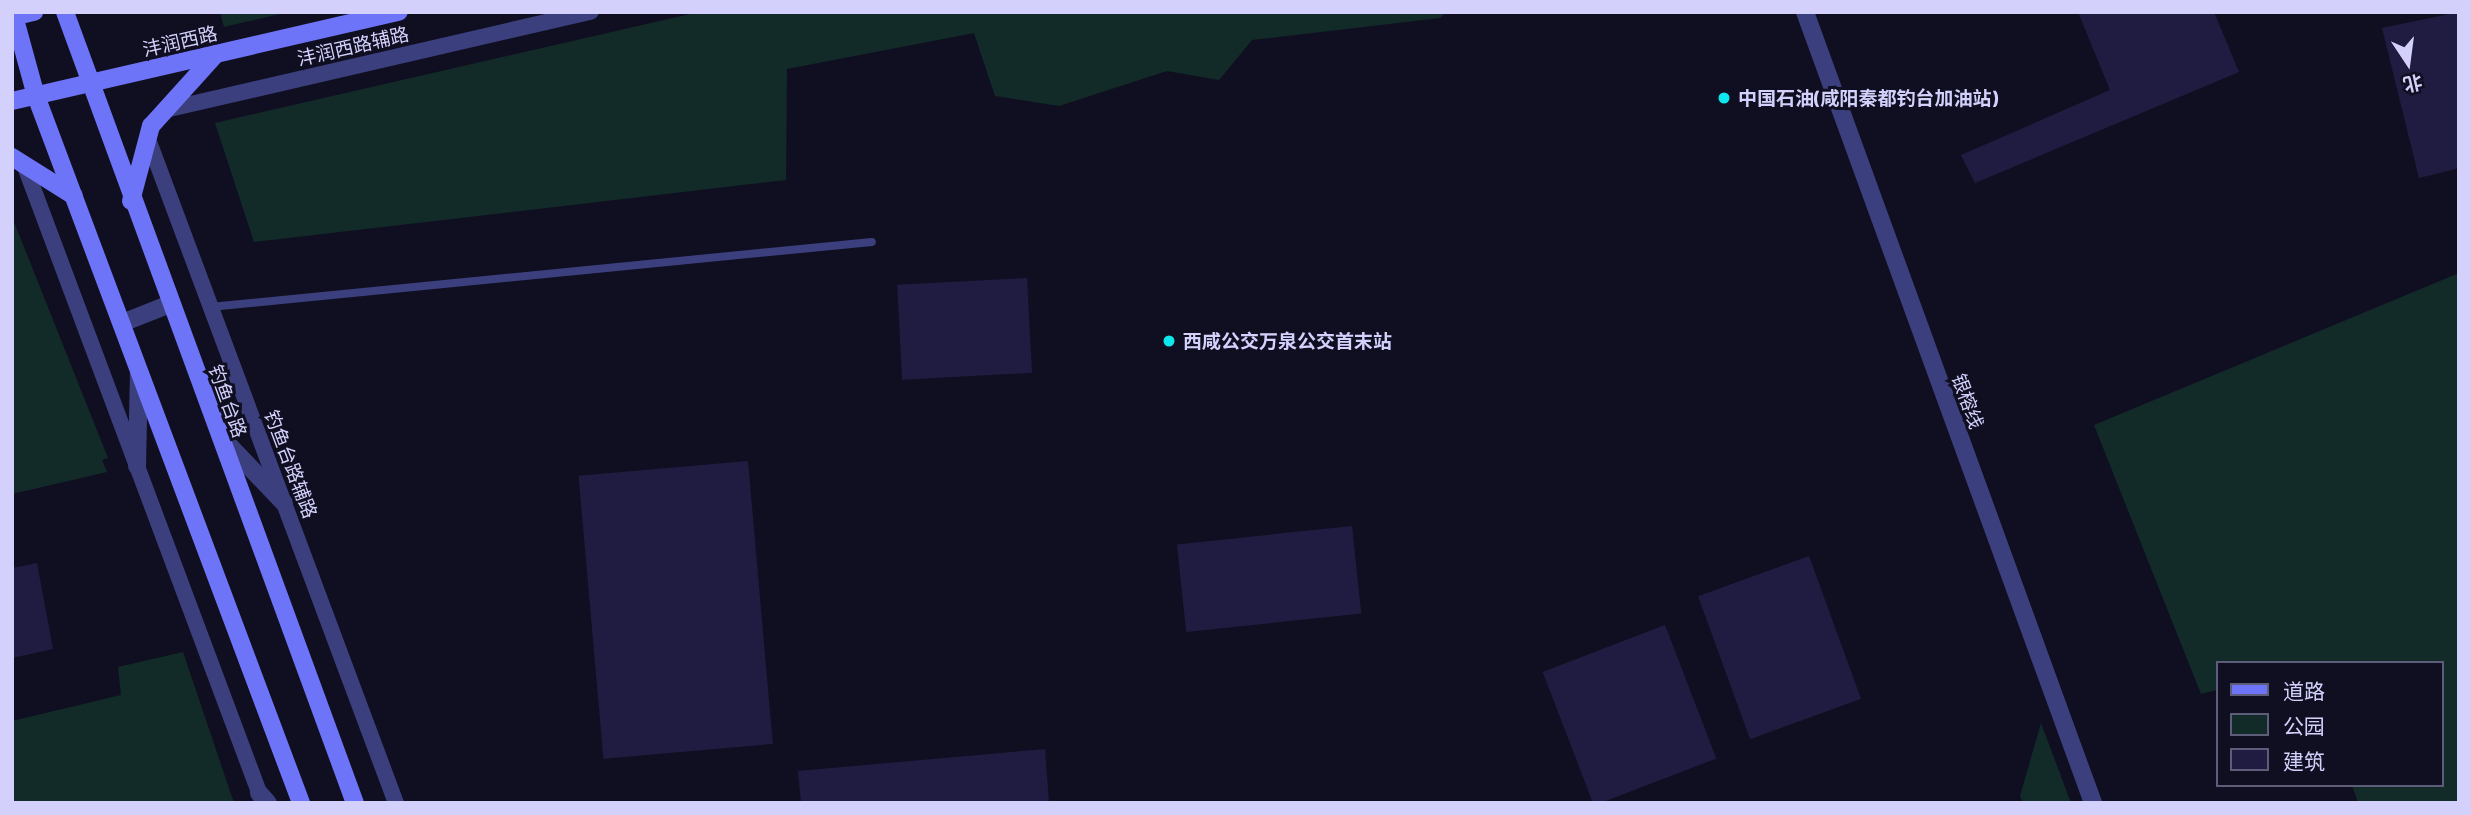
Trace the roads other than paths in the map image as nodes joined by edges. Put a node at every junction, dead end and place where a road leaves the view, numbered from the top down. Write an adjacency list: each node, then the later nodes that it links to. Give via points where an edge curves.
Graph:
1 (34, 12): 6 (main road)
2 (65, 12): 8 (main road, 钓鱼台路)
3 (399, 12): 7 (main road, 沣润西路)
4 (591, 12): 11 (street, 沣润西路辅路)
5 (1805, 12): 28 (street, 银榕线)
6 (13, 16): 9 (main road)
7 (216, 54): 8 (main road, 沣润西路); 11 (main road)
8 (88, 84): 9 (main road, 沣润西路); 15 (main road, 钓鱼台路)
9 (36, 96): 10 (main road, 沣润西路); 14 (main road)
10 (12, 101)
11 (165, 110): 12 (main road)
12 (148, 139): 15 (main road); 18 (street, 钓鱼台路辅路)
13 (18, 161): 14 (main road); 22 (street)
14 (74, 196): 19 (main road)
15 (131, 201): 17 (main road, 钓鱼台路)
16 (872, 242): 18 (lane)
17 (170, 304): 19 (street); 21 (main road, 钓鱼台路)
18 (210, 307): 23 (street, 钓鱼台路辅路)
19 (122, 323): 20 (main road)
20 (140, 370): 22 (street); 25 (main road)
21 (218, 433): 23 (street); 26 (main road, 钓鱼台路)
22 (137, 466): 24 (street)
23 (284, 503): 27 (street, 钓鱼台路辅路)
24 (263, 800)
25 (301, 803)
26 (355, 803)
27 (396, 803)
28 (2094, 803)

